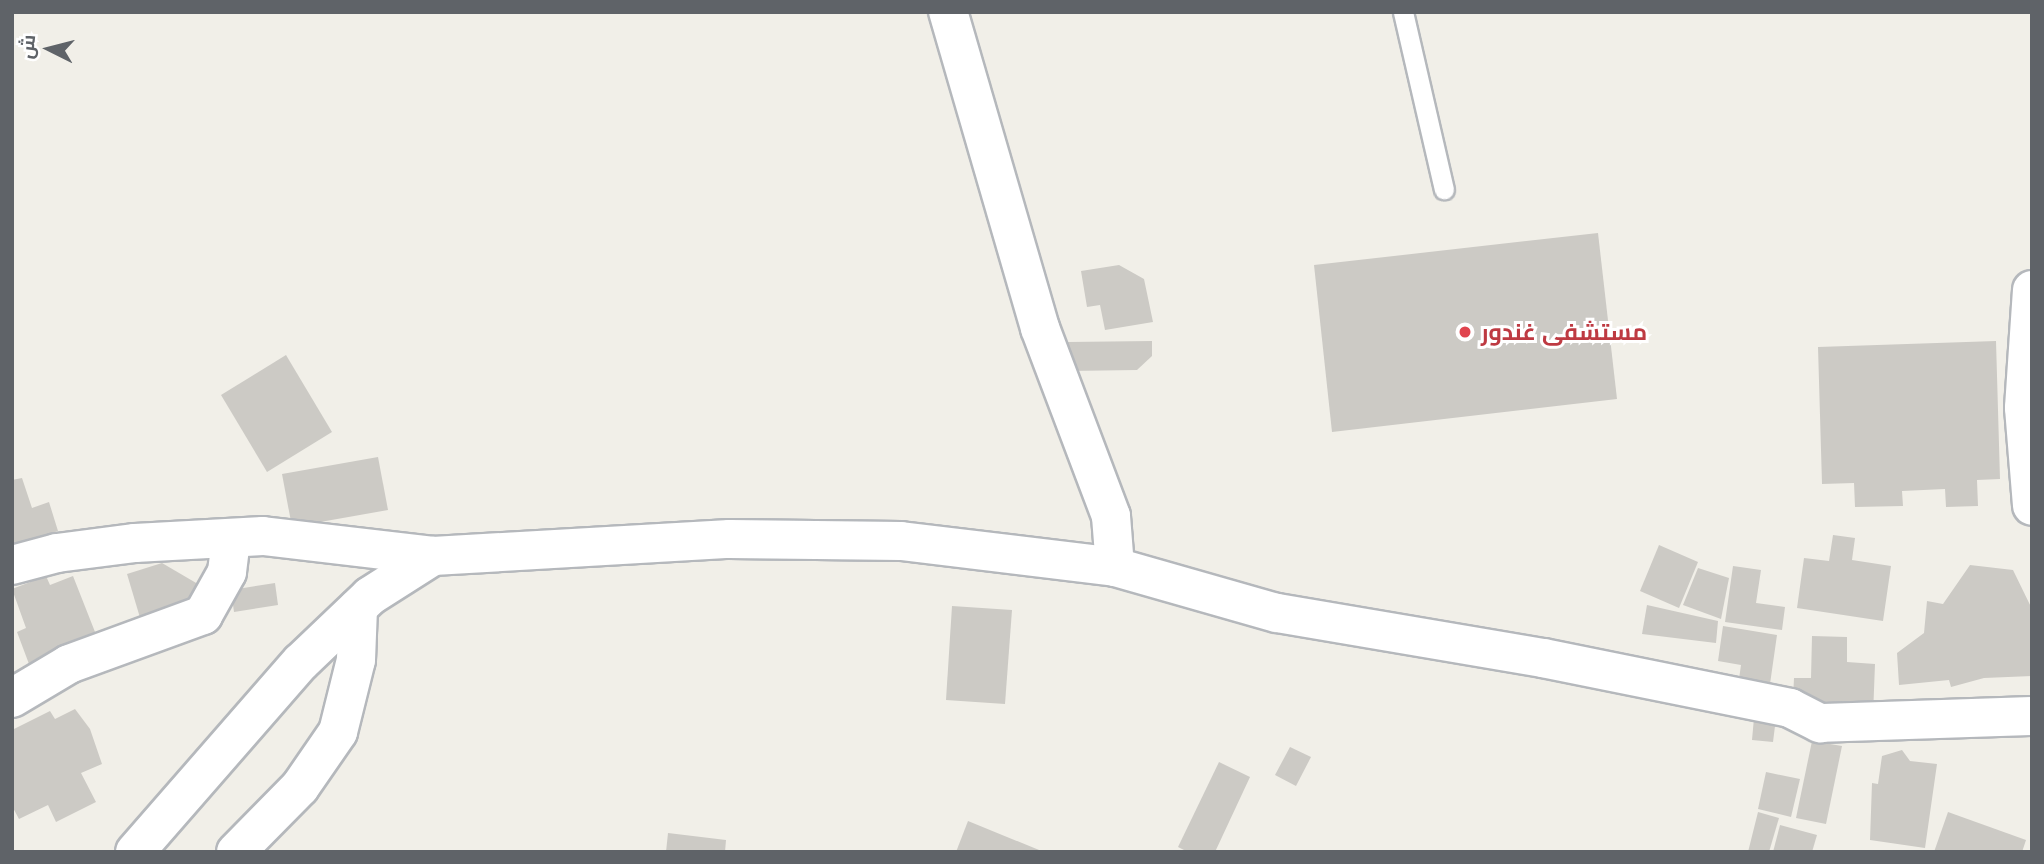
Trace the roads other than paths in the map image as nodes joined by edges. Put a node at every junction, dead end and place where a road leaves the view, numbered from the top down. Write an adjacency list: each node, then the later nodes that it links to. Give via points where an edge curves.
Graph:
1 (948, 12): 9 (street, via 1040,328 1111,516)
2 (1403, 12): 3 (lane)
3 (1444, 189)
4 (2032, 290): 5 (street, via 2024,408)
5 (2032, 506)
6 (231, 539): 7 (street, via 263,536); 8 (street, via 57,553); 11 (street, via 227,572 203,615 69,664)
7 (433, 556): 9 (street, via 730,539 901,541); 10 (street)
8 (12, 565)
9 (1115, 567): 12 (street, via 1277,613 1543,658 1790,708 1821,723)
10 (358, 608): 13 (street, via 301,662); 14 (street, via 356,660 338,732 300,787)
11 (12, 698)
12 (2032, 716)
13 (135, 852)
14 (236, 852)

